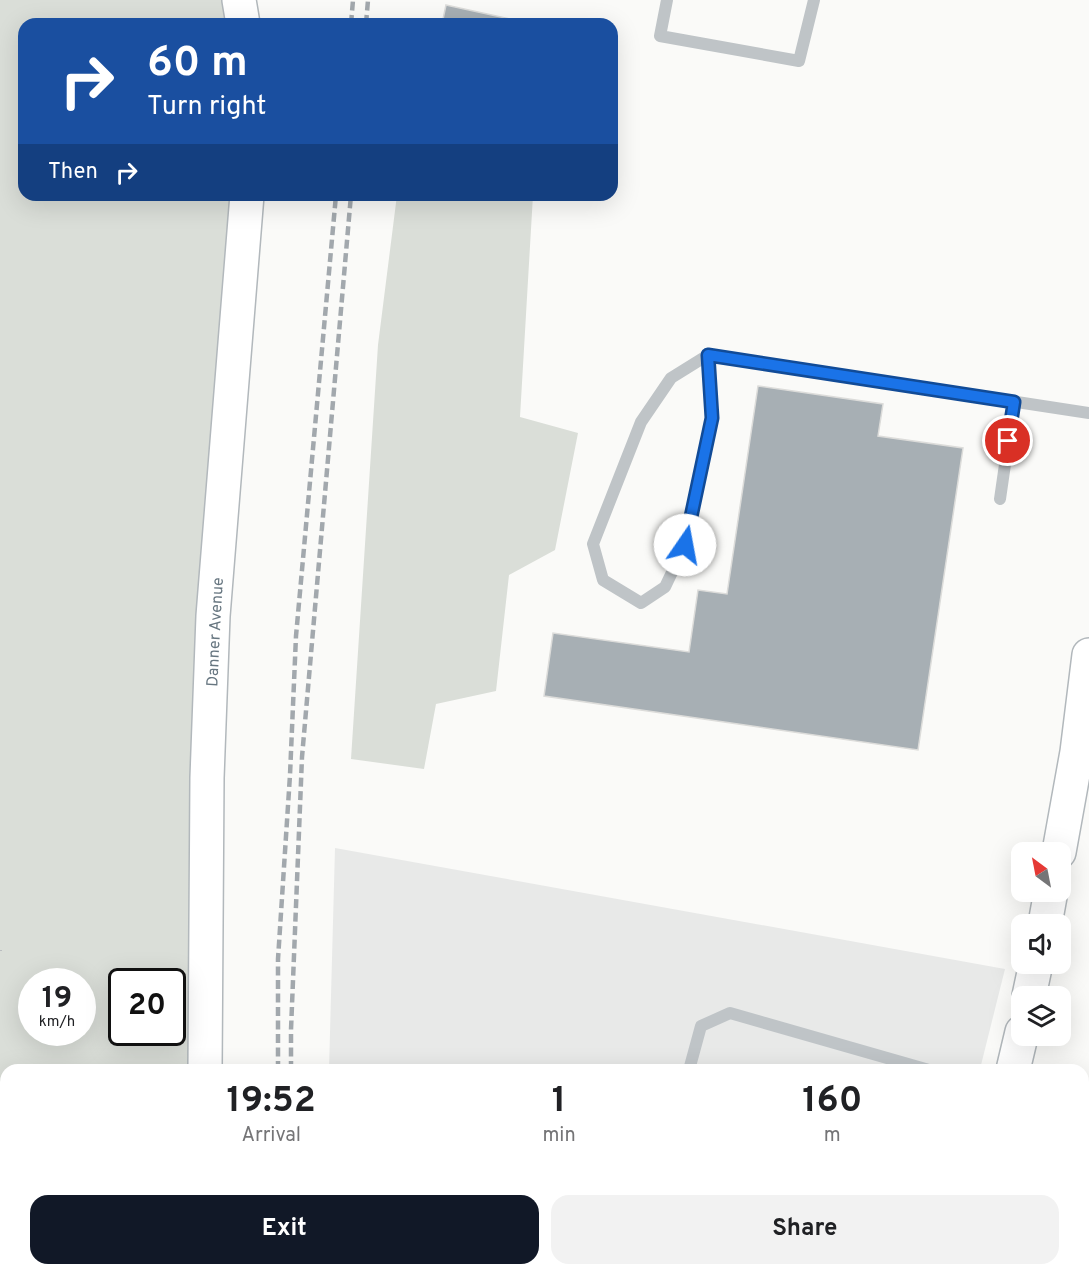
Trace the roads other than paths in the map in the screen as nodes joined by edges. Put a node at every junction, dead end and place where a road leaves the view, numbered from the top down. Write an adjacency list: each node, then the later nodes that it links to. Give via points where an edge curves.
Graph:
1 (239, 0): 4 (street)
2 (667, 0): 3 (lane, via 660,36 800,61)
3 (814, 0)
4 (242, 18)
5 (247, 201): 13 (street, Danner Avenue, via 213,616 207,778)
6 (708, 355): 6 (lane, via 671,378 641,422 592,544 603,580 641,603 665,587 685,545 712,418); 7 (lane)
7 (1014, 402): 8 (lane); 9 (lane)
8 (1089, 414)
9 (1000, 499)
10 (1089, 655): 11 (street)
11 (1061, 842)
12 (1019, 1046): 16 (street)
13 (205, 1064)
14 (691, 1064): 15 (lane, via 702,1026 730,1013)
15 (908, 1064)
16 (1014, 1064)

